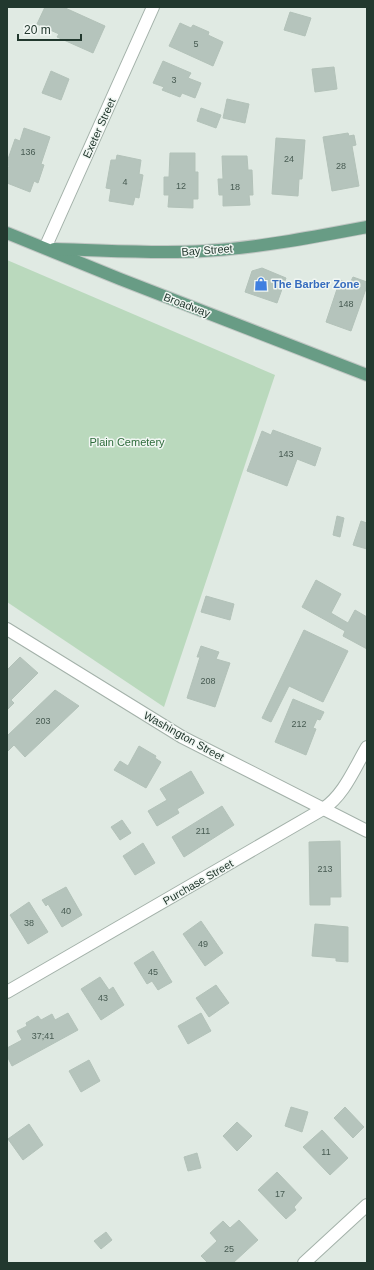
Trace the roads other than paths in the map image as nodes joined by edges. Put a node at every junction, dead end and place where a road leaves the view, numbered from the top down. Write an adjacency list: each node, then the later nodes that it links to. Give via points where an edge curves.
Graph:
1 (153, 7): 4 (street, Exeter Street)
2 (367, 227): 4 (main road, Bay Street, via 205,251)
3 (7, 233): 4 (main road, Broadway)
4 (45, 248): 5 (main road, Broadway)
5 (367, 375)
6 (9, 633): 8 (street, Washington Street, via 182,737)
7 (367, 747): 8 (street, Purchase Street, via 340,794)
8 (323, 810): 9 (street, Washington Street); 10 (street, Purchase Street)
9 (367, 831)
10 (7, 992)
11 (367, 1205): 12 (street)
12 (304, 1263)

